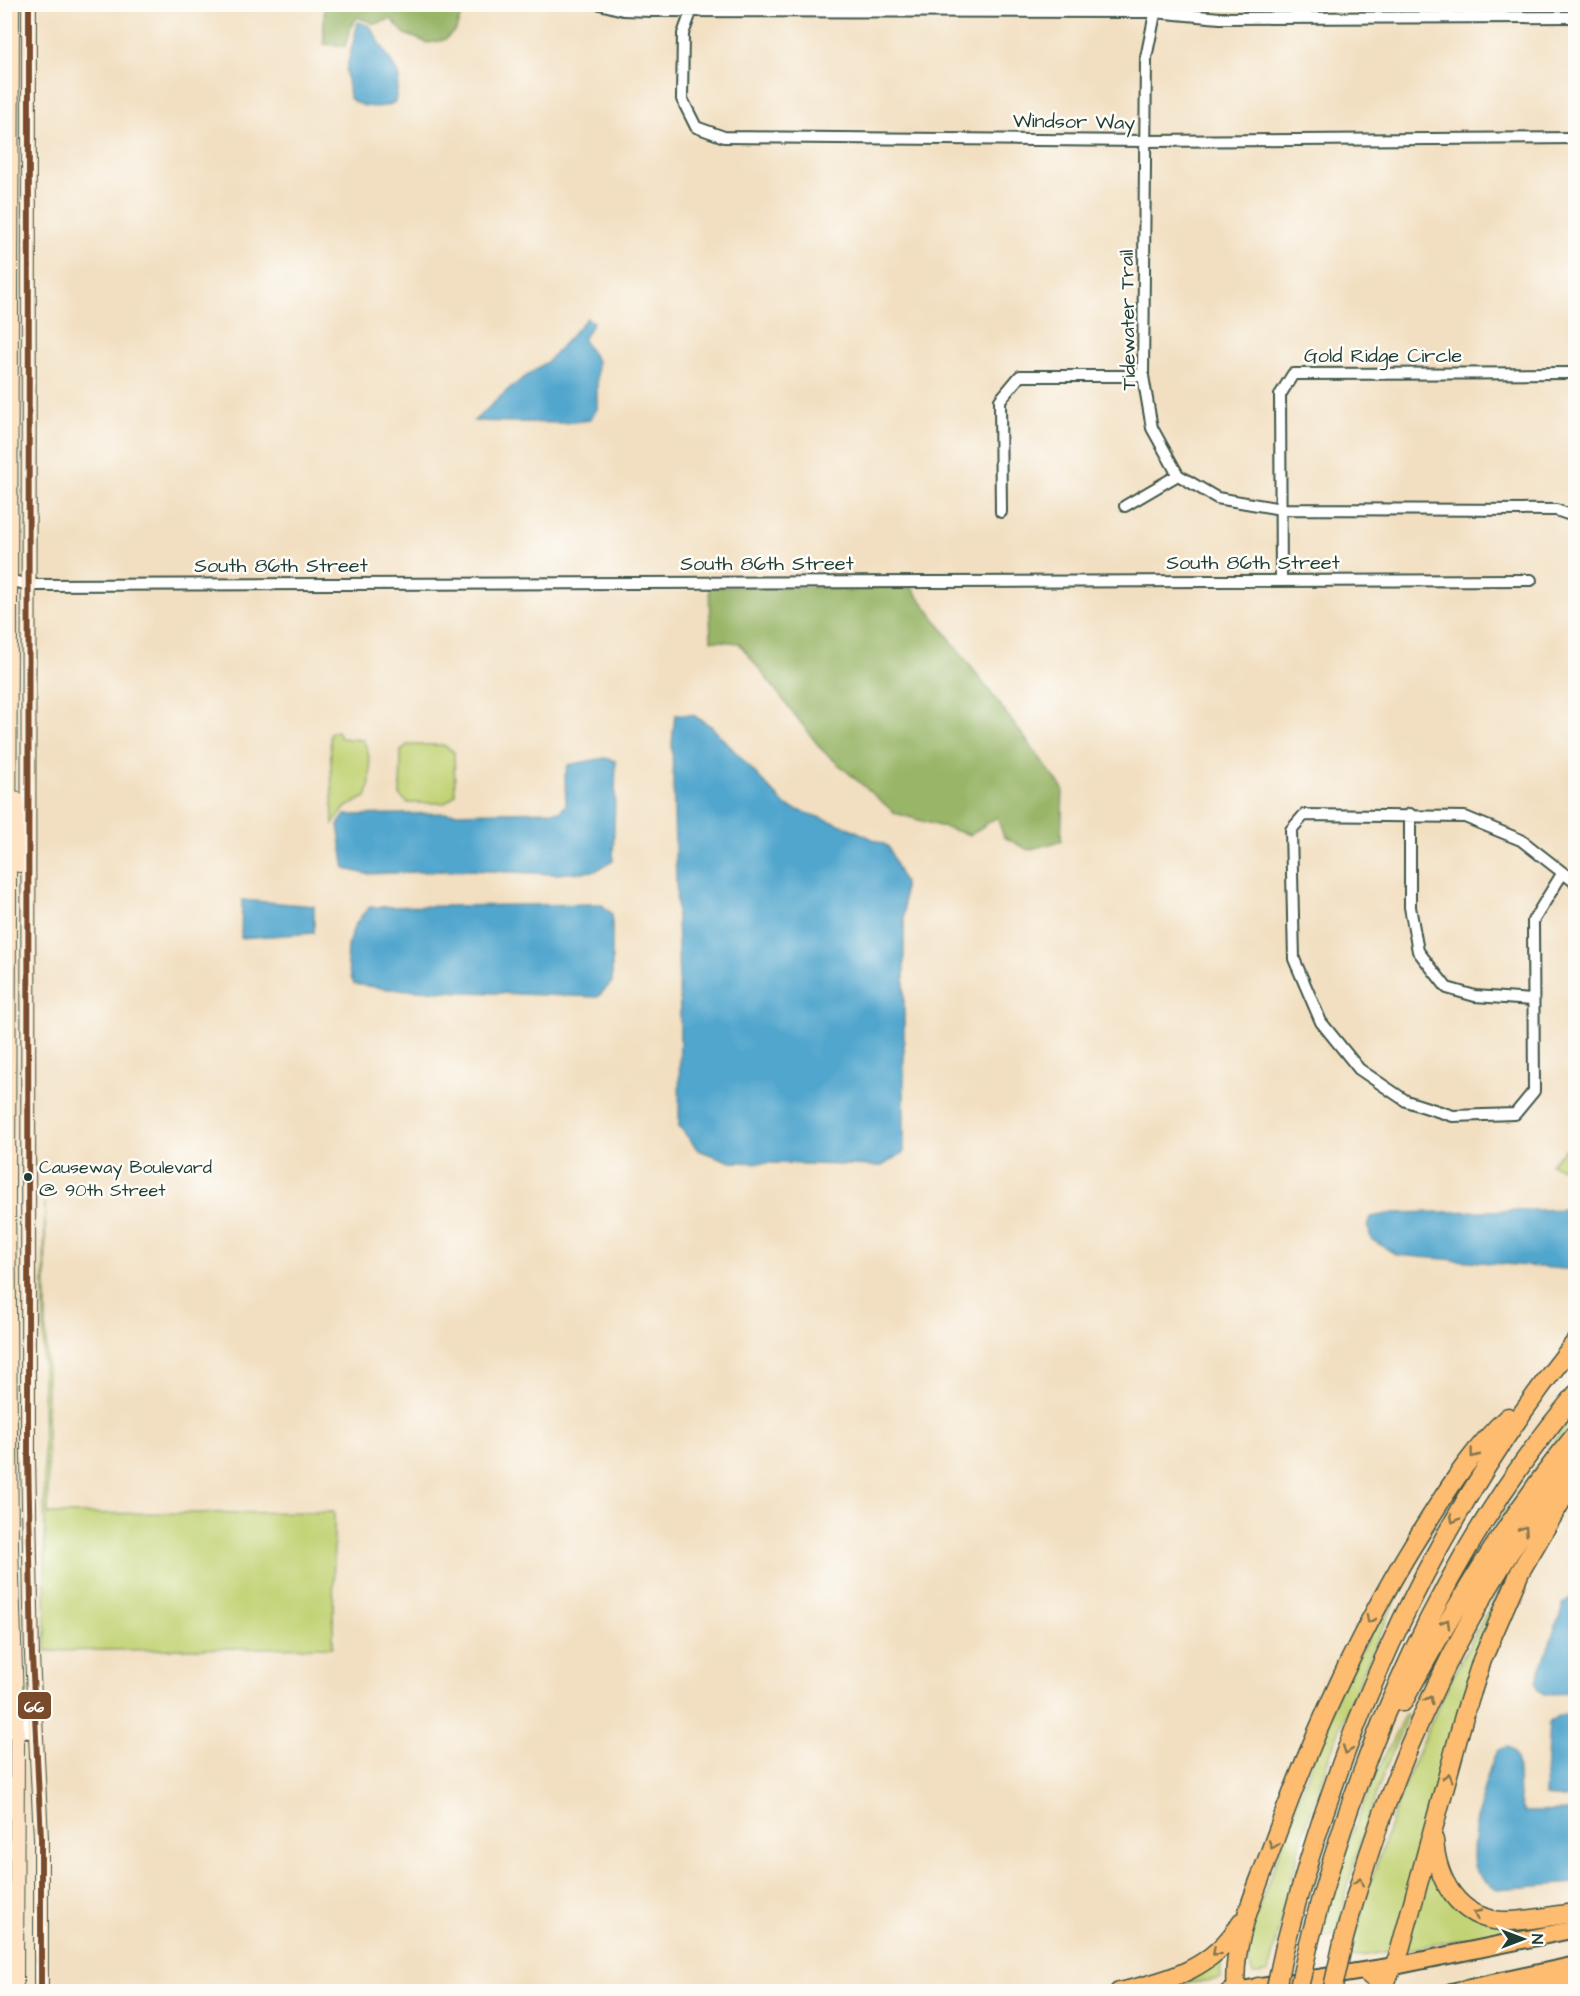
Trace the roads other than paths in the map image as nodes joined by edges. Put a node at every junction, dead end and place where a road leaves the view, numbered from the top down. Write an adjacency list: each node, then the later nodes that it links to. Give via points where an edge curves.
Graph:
1 (12, 4): 10 (main road)
2 (20, 4): 9 (main road, via 21,62)
3 (29, 4): 9 (main road)
4 (600, 4): 5 (street, via 622,10)
5 (692, 7): 6 (street); 12 (street, Windsor Way, via 683,34 682,99 696,127 724,137)
6 (821, 8): 7 (street)
7 (1155, 8): 8 (street, via 1220,18); 12 (street, Tidewater Trail, via 1146,58)
8 (1575, 17)
9 (28, 90): 14 (main road)
10 (12, 104): 13 (main road); 14 (main road, via 19,141 19,217)
11 (1575, 138): 12 (street, Windsor Way)
12 (1146, 141): 18 (street, Tidewater Trail)
13 (11, 236): 15 (main road); 17 (main road, via 19,249 19,344 22,365)
14 (30, 237): 17 (main road)
15 (8, 340): 24 (main road)
16 (1575, 373): 21 (street, Gold Ridge Circle, via 1293,374 1280,395)
17 (29, 376): 27 (main road)
18 (1143, 376): 19 (street, Tidewater Trail, via 1152,428); 22 (street, via 1020,376 1000,400)
19 (1178, 475): 20 (street); 21 (street, via 1217,498)
20 (1125, 506)
21 (1281, 509): 23 (street, via 1556,510); 25 (street, Gold Ridge Circle)
22 (1001, 512)
23 (1575, 517)
24 (7, 579): 27 (street, South 86th Street); 28 (main road)
25 (1281, 580): 26 (street, South 86th Street); 27 (street, South 86th Street)
26 (1531, 580)
27 (29, 585): 32 (main road)
28 (9, 778): 32 (main road, via 17,806 19,891); 33 (main road)
29 (1410, 814): 30 (street, via 1465,817 1521,840); 34 (street, via 1410,907 1418,951 1447,988 1475,996); 34 (street, via 1304,815 1291,830 1294,959 1321,1022 1359,1069 1406,1101 1453,1116 1515,1114 1534,1092)
30 (1562, 874): 31 (street); 34 (street, via 1533,921)
31 (1575, 883)
32 (28, 898): 35 (main road)
33 (6, 912): 35 (main road, via 21,935 23,998); 36 (main road)
34 (1533, 1000)
35 (28, 1014): 46 (main road, via 29,1520)
36 (6, 1195): 45 (main road)
37 (1575, 1341): 40 (highway)
38 (1575, 1384): 41 (highway)
39 (1575, 1394): 41 (highway)
40 (1530, 1399): 49 (highway, one-way to 49, via 1492,1432 1461,1472 1377,1605 1305,1760); 56 (highway, one-way to 56, bridge, via 1461,1505 1389,1646 1323,1818 1286,1946)
41 (1553, 1420): 47 (highway, via 1488,1516 1450,1582)
42 (1575, 1434): 47 (highway, one-way to 42, via 1404,1701 1485,1559)
43 (1575, 1456): 63 (highway, one-way to 43, bridge, via 1374,1836 1414,1734 1500,1567)
44 (1575, 1476): 48 (highway, one-way to 44, via 1482,1660 1520,1572)
45 (11, 1727): 46 (street); 59 (main road)
46 (36, 1728): 60 (main road)
47 (1374, 1745): 62 (highway, bridge, via 1338,1842)
48 (1433, 1834): 50 (highway, one-way to 48, via 1501,1921 1473,1912 1444,1884); 53 (highway)
49 (1251, 1905): 58 (highway, via 1236,1958); 61 (highway, one-way to 61, via 1231,1938 1202,1964 1173,1978)
50 (1575, 1913)
51 (1575, 1929): 53 (main road)
52 (1575, 1965): 64 (main road)
53 (1395, 1966): 54 (main road); 57 (highway)
54 (1366, 1972): 56 (main road); 57 (highway)
55 (1575, 1974): 65 (highway)
56 (1263, 1990): 58 (main road)
57 (1385, 1990)
58 (1233, 1991)
59 (16, 1992)
60 (41, 1992)
61 (1119, 1992)
62 (1298, 1992)
63 (1332, 1992)
64 (1451, 1992)
65 (1524, 1992)

